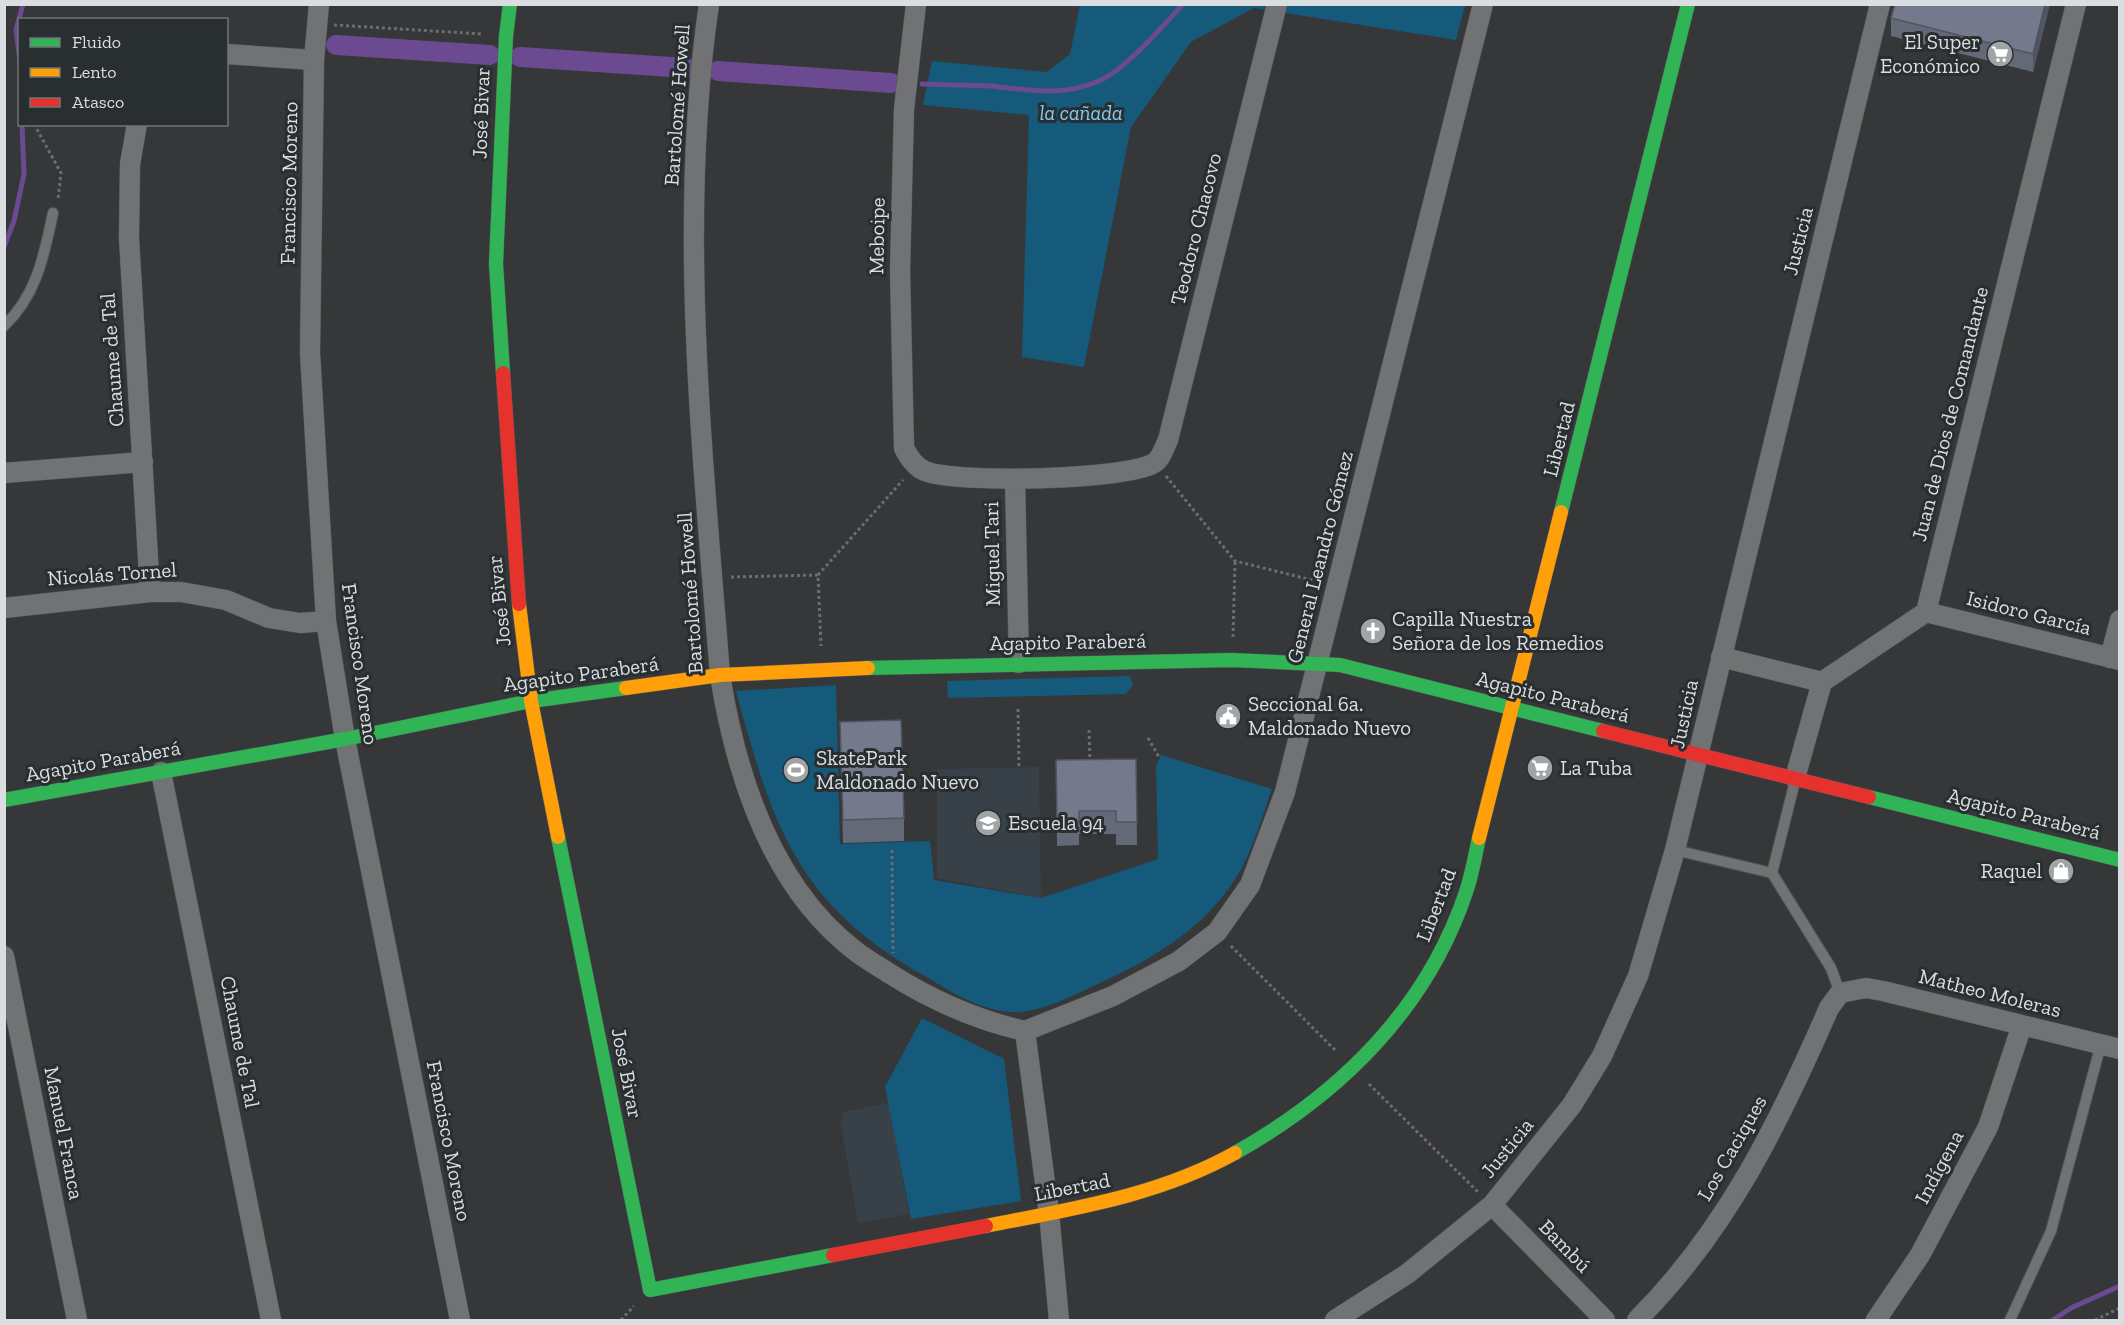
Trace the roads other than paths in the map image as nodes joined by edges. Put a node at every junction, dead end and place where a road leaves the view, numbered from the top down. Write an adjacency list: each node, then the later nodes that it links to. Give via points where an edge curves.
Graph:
1 (510, 4): 29 (street, José Bivar, via 496,264 518,598)
2 (709, 4): 27 (street, Bartolomé Howell, via 694,174 696,327)
3 (916, 4): 17 (street, Meboipe, via 904,109 900,271 904,448 916,466 938,475)
4 (1277, 4): 17 (street, Teodoro Chacovo, via 1168,440 1155,463 1125,472)
5 (1483, 4): 25 (street, General Leandro Gómez)
6 (1688, 4): 30 (street, Libertad)
7 (1880, 4): 23 (street, Justicia)
8 (2076, 4): 20 (street, Juan de Dios de Comandante)
9 (318, 14): 11 (street, Francisco Moreno)
10 (228, 54): 11 (street)
11 (314, 60): 21 (street, Francisco Moreno, via 310,353)
12 (137, 126): 15 (street, Chaume de Tal, via 130,164 129,238)
13 (53, 213): 14 (lane, via 39,274 19,312)
14 (4, 326)
15 (143, 462): 16 (street); 18 (street, Chaume de Tal)
16 (4, 473)
17 (1015, 480): 26 (street, Miguel Tari)
18 (150, 592): 19 (street, Nicolás Tornel); 21 (street, Nicolás Tornel, via 205,594 269,618 300,623)
19 (4, 608)
20 (1926, 612): 24 (street, Isidoro García); 28 (street)
21 (326, 621): 31 (street, Francisco Moreno)
22 (2120, 621): 24 (street)
23 (1721, 657): 28 (street); 32 (street, Justicia)
24 (2115, 659)
25 (1319, 662): 26 (street, Agapito Paraberá); 30 (street, Agapito Paraberá); 42 (street, General Leandro Gómez, via 1272,833 1250,885 1217,932 1179,961 1113,996)
26 (1019, 663): 27 (street, Agapito Paraberá)
27 (720, 675): 29 (street, Agapito Paraberá); 42 (street, Bartolomé Howell, via 729,732 764,830 789,878 820,916 857,952 951,1009)
28 (1822, 682): 34 (street)
29 (531, 701): 31 (street, Agapito Paraberá); 46 (street, José Bivar)
30 (1514, 709): 32 (street, Agapito Paraberá); 45 (street, Libertad, via 1455,922 1426,979 1380,1042 1316,1103 1236,1154 1150,1191)
31 (345, 739): 33 (street, Agapito Paraberá); 49 (street, Francisco Moreno)
32 (1699, 755): 34 (street, Agapito Paraberá); 36 (street, Justicia)
33 (161, 772): 35 (street, Agapito Paraberá); 48 (street, Chaume de Tal)
34 (1795, 778): 37 (street, Agapito Paraberá); 38 (lane)
35 (4, 800)
36 (1675, 850): 38 (lane); 44 (street, Justicia, via 1638,976 1602,1056 1572,1105)
37 (2120, 860)
38 (1772, 873): 40 (lane)
39 (4, 956): 47 (street, Manuel Franca)
40 (1845, 992): 41 (street, Matheo Moleras, via 1866,988 1883,991); 53 (street, Los Caciques, via 1829,1008 1765,1148 1728,1207 1680,1273)
41 (2022, 1025): 43 (street, Matheo Moleras); 54 (street, Indígena, via 1988,1127 1920,1255)
42 (1025, 1031): 45 (street)
43 (2110, 1047): 55 (lane, via 2051,1231)
44 (1492, 1205): 51 (street, Justicia, via 1407,1274); 52 (street, Bambú)
45 (1049, 1213): 46 (street, Libertad); 50 (street)
46 (650, 1290)
47 (77, 1320)
48 (271, 1320)
49 (460, 1320)
50 (1059, 1320)
51 (1335, 1320)
52 (1605, 1320)
53 (1637, 1320)
54 (1876, 1320)
55 (2010, 1320)

